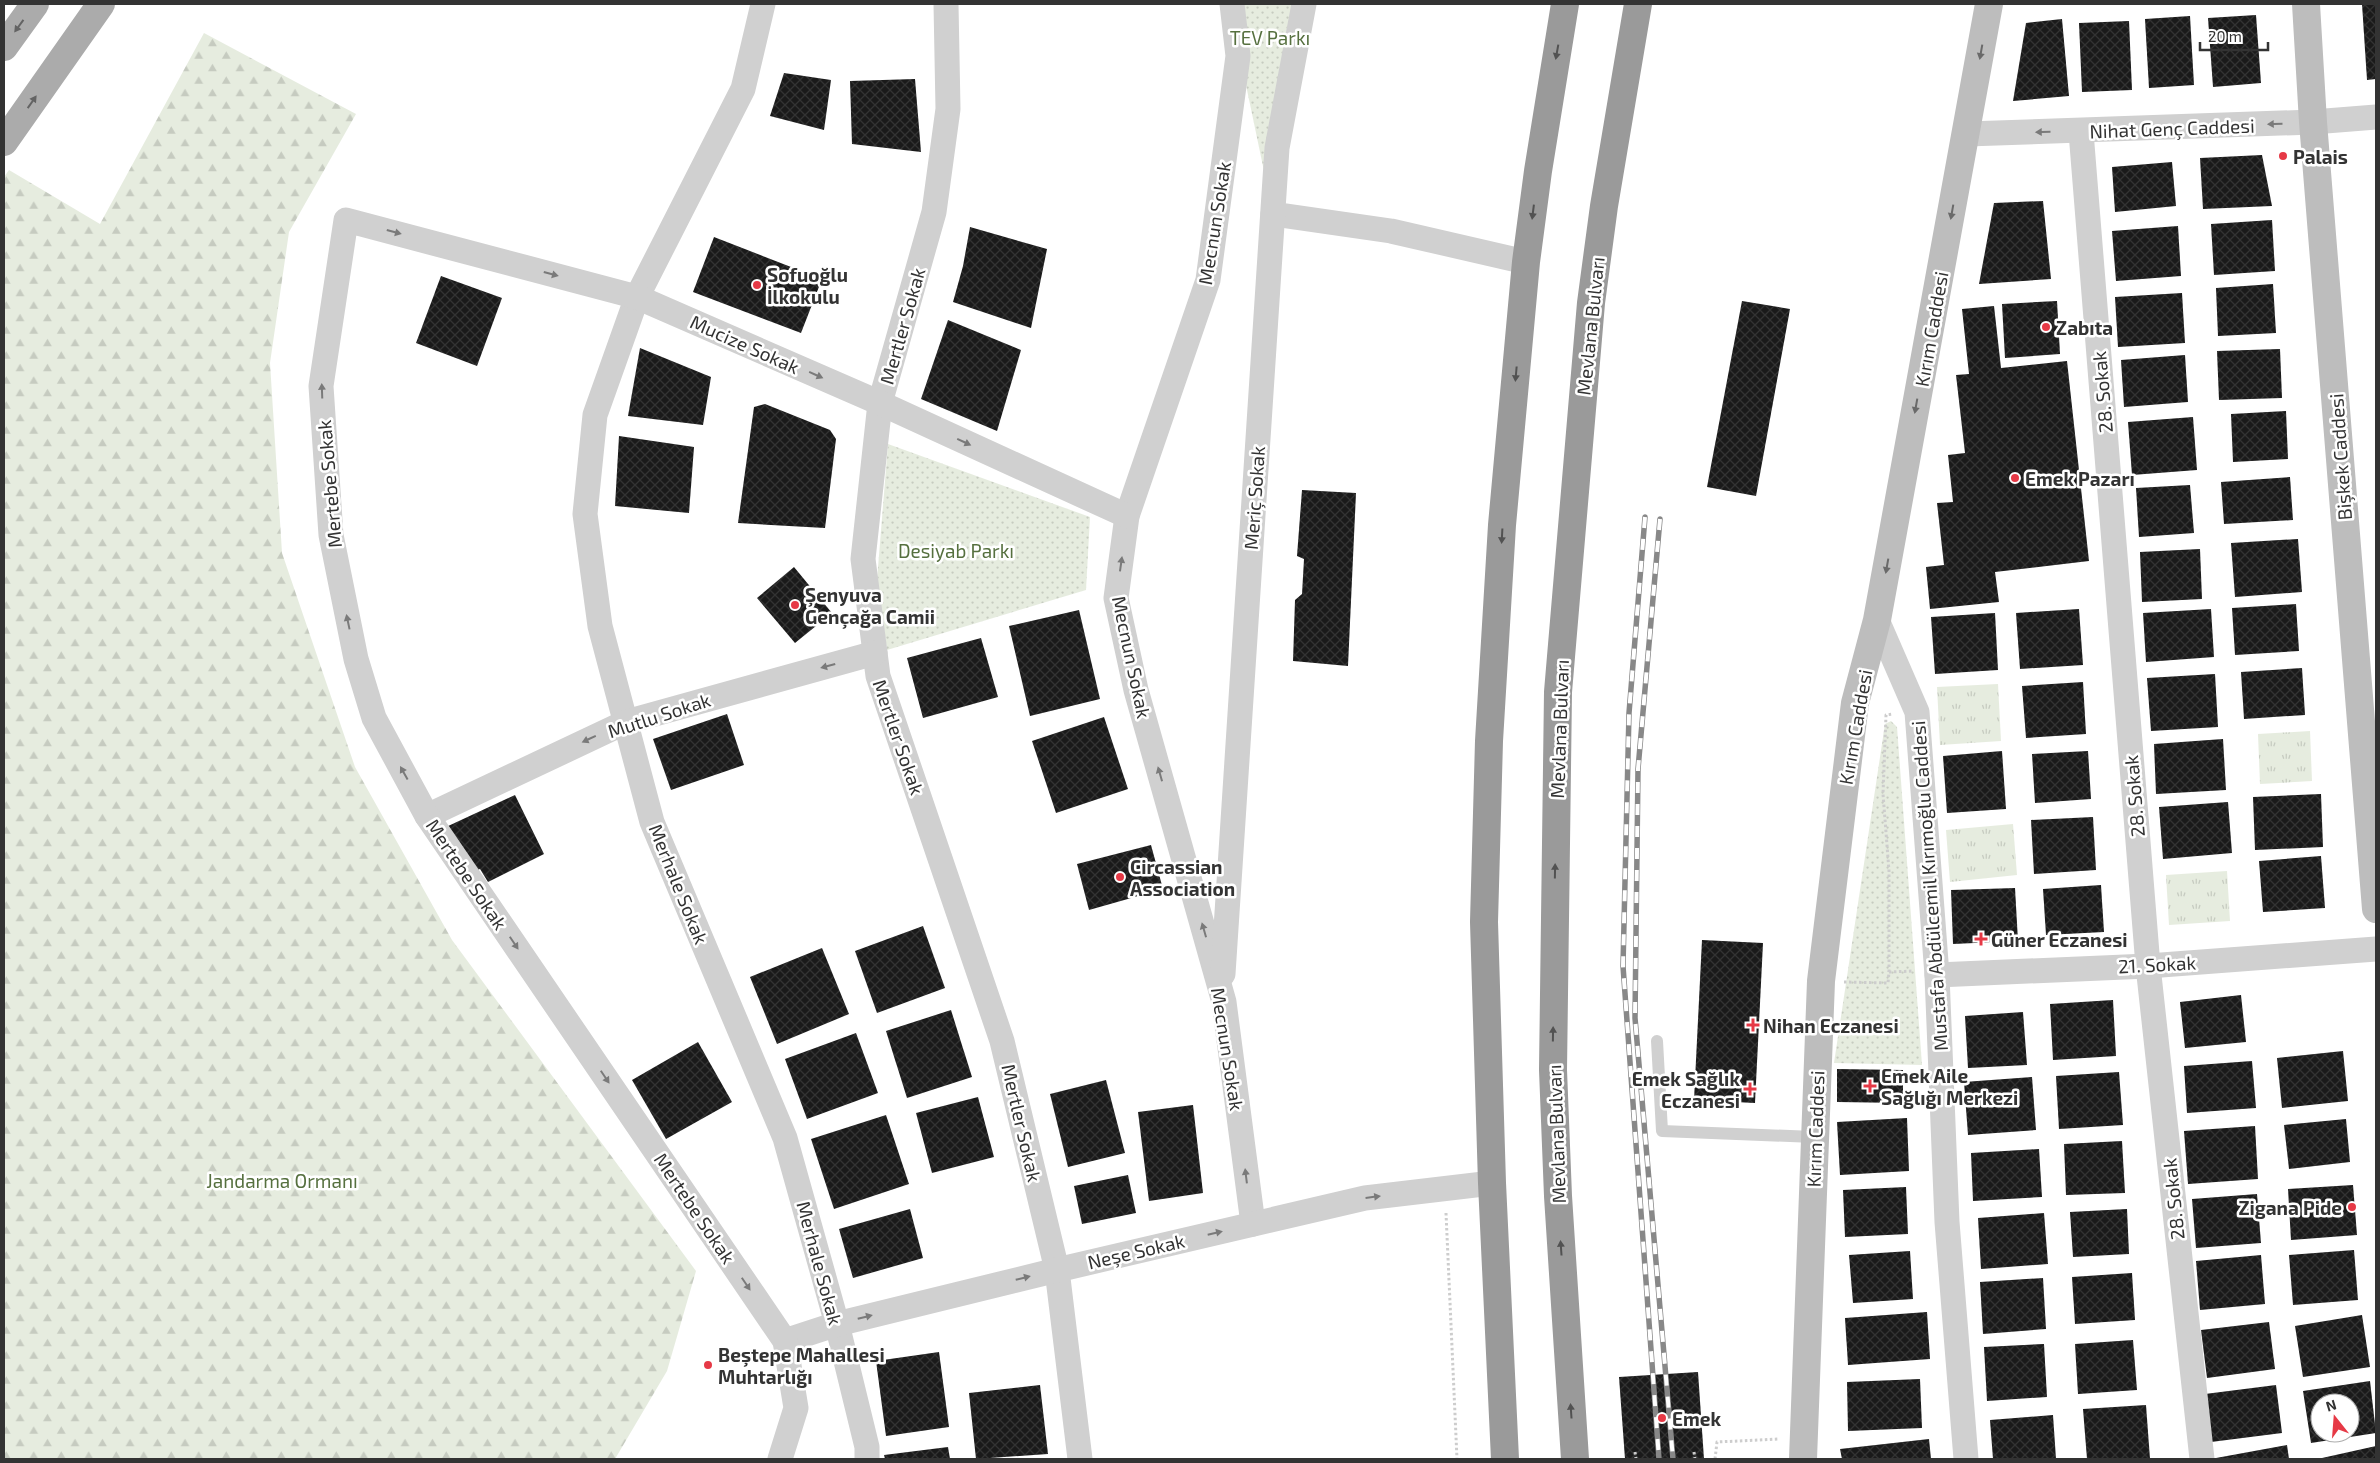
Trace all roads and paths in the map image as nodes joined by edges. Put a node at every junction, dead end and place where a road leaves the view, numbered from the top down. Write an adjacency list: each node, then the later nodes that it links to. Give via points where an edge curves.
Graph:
1 (35, 4): 11 (main road, one-way to 11)
2 (101, 4): 16 (main road, one-way to 2)
3 (763, 4): 20 (street, Merhale Sokak, via 743,89)
4 (946, 4): 21 (street, Mertler Sokak, via 948,109 934,212)
5 (1232, 4): 22 (street, Mecnun Sokak, via 1238,56 1208,280)
6 (1304, 4): 17 (street, Meriç Sokak, via 1277,148)
7 (1565, 4): 19 (highway, one-way to 19)
8 (1638, 4): 51 (highway, Mevlana Bulvarı, one-way to 8, via 1553,1070 1558,692 1592,303 1604,206)
9 (1989, 4): 15 (street, Kırım Caddesi, one-way to 15)
10 (2306, 4): 13 (street, Bişkek Caddesi)
11 (4, 48)
12 (2376, 117): 13 (street, Nihat Genç Caddesi)
13 (2313, 122): 14 (street, Nihat Genç Caddesi, one-way to 14); 28 (street, Bişkek Caddesi)
14 (2081, 132): 15 (street, Nihat Genç Caddesi, one-way to 15); 30 (street, 28. Sokak)
15 (1967, 134): 23 (street, Kırım Caddesi, one-way to 23)
16 (4, 142)
17 (1272, 214): 19 (street, via 1391,231); 34 (street, Meriç Sokak)
18 (346, 220): 20 (street, Mucize Sokak, one-way to 20); 27 (street, Mertebe Sokak, one-way to 18, via 374,718 356,659 331,535 321,386)
19 (1526, 262): 37 (highway, one-way to 37, via 1502,526 1489,741 1484,922)
20 (637, 297): 21 (street, Mucize Sokak, one-way to 21); 26 (street, Merhale Sokak, via 596,415 586,514 600,626)
21 (880, 403): 22 (street, Mucize Sokak, one-way to 22); 24 (street, Mertler Sokak, via 862,559)
22 (1127, 516): 34 (street, Mecnun Sokak, one-way to 22, via 1136,690 1116,598)
23 (1877, 620): 25 (street, Mustafa Abdülcemil Kırımoğlu Caddesi); 33 (street, Kırım Caddesi, via 1855,703)
24 (874, 653): 26 (street, Mutlu Sokak, one-way to 26); 40 (street, Mertler Sokak, via 878,676 1002,1041)
25 (1917, 712): 31 (path, via 1886,715 1883,794 1889,871); 32 (street, Mustafa Abdülcemil Kırımoğlu Caddesi)
26 (626, 722): 27 (street, Mutlu Sokak, one-way to 27); 41 (street, Merhale Sokak, via 652,822 785,1138)
27 (427, 816): 42 (street, Mertebe Sokak, one-way to 42)
28 (2376, 909)
29 (2376, 949): 30 (street, 21. Sokak)
30 (2148, 966): 32 (street, 21. Sokak); 56 (street, 28. Sokak)
31 (1889, 972): 32 (path); 33 (path, via 1888,983)
32 (1937, 973): 55 (street, Mustafa Abdülcemil Kırımoğlu Caddesi, via 1947,1222)
33 (1821, 981): 36 (street, Kırım Caddesi)
34 (1222, 994): 39 (street, Mecnun Sokak, one-way to 34)
35 (1657, 1041): 36 (lane, via 1662,1131)
36 (1814, 1137): 43 (street, Kırım Caddesi)
37 (1492, 1183): 38 (street, Neşe Sokak); 50 (highway)
38 (1444, 1188): 39 (street, Neşe Sokak, one-way to 38, via 1365,1198); 49 (path)
39 (1253, 1224): 40 (street, Neşe Sokak, one-way to 39)
40 (1056, 1270): 41 (street, Neşe Sokak, one-way to 40); 48 (street, Mertler Sokak)
41 (837, 1324): 42 (street, Neşe Sokak); 47 (street, Merhale Sokak, via 867,1447)
42 (785, 1341): 46 (street, Mertebe Sokak, via 796,1408)
43 (1804, 1448): 54 (path, via 1717,1442)
44 (1635, 1452): 52 (path)
45 (1694, 1452): 53 (path)
46 (780, 1459)
47 (867, 1459)
48 (1080, 1459)
49 (1457, 1459)
50 (1505, 1459)
51 (1575, 1459)
52 (1636, 1459)
53 (1695, 1459)
54 (1715, 1459)
55 (1966, 1459)
56 (2202, 1459)

